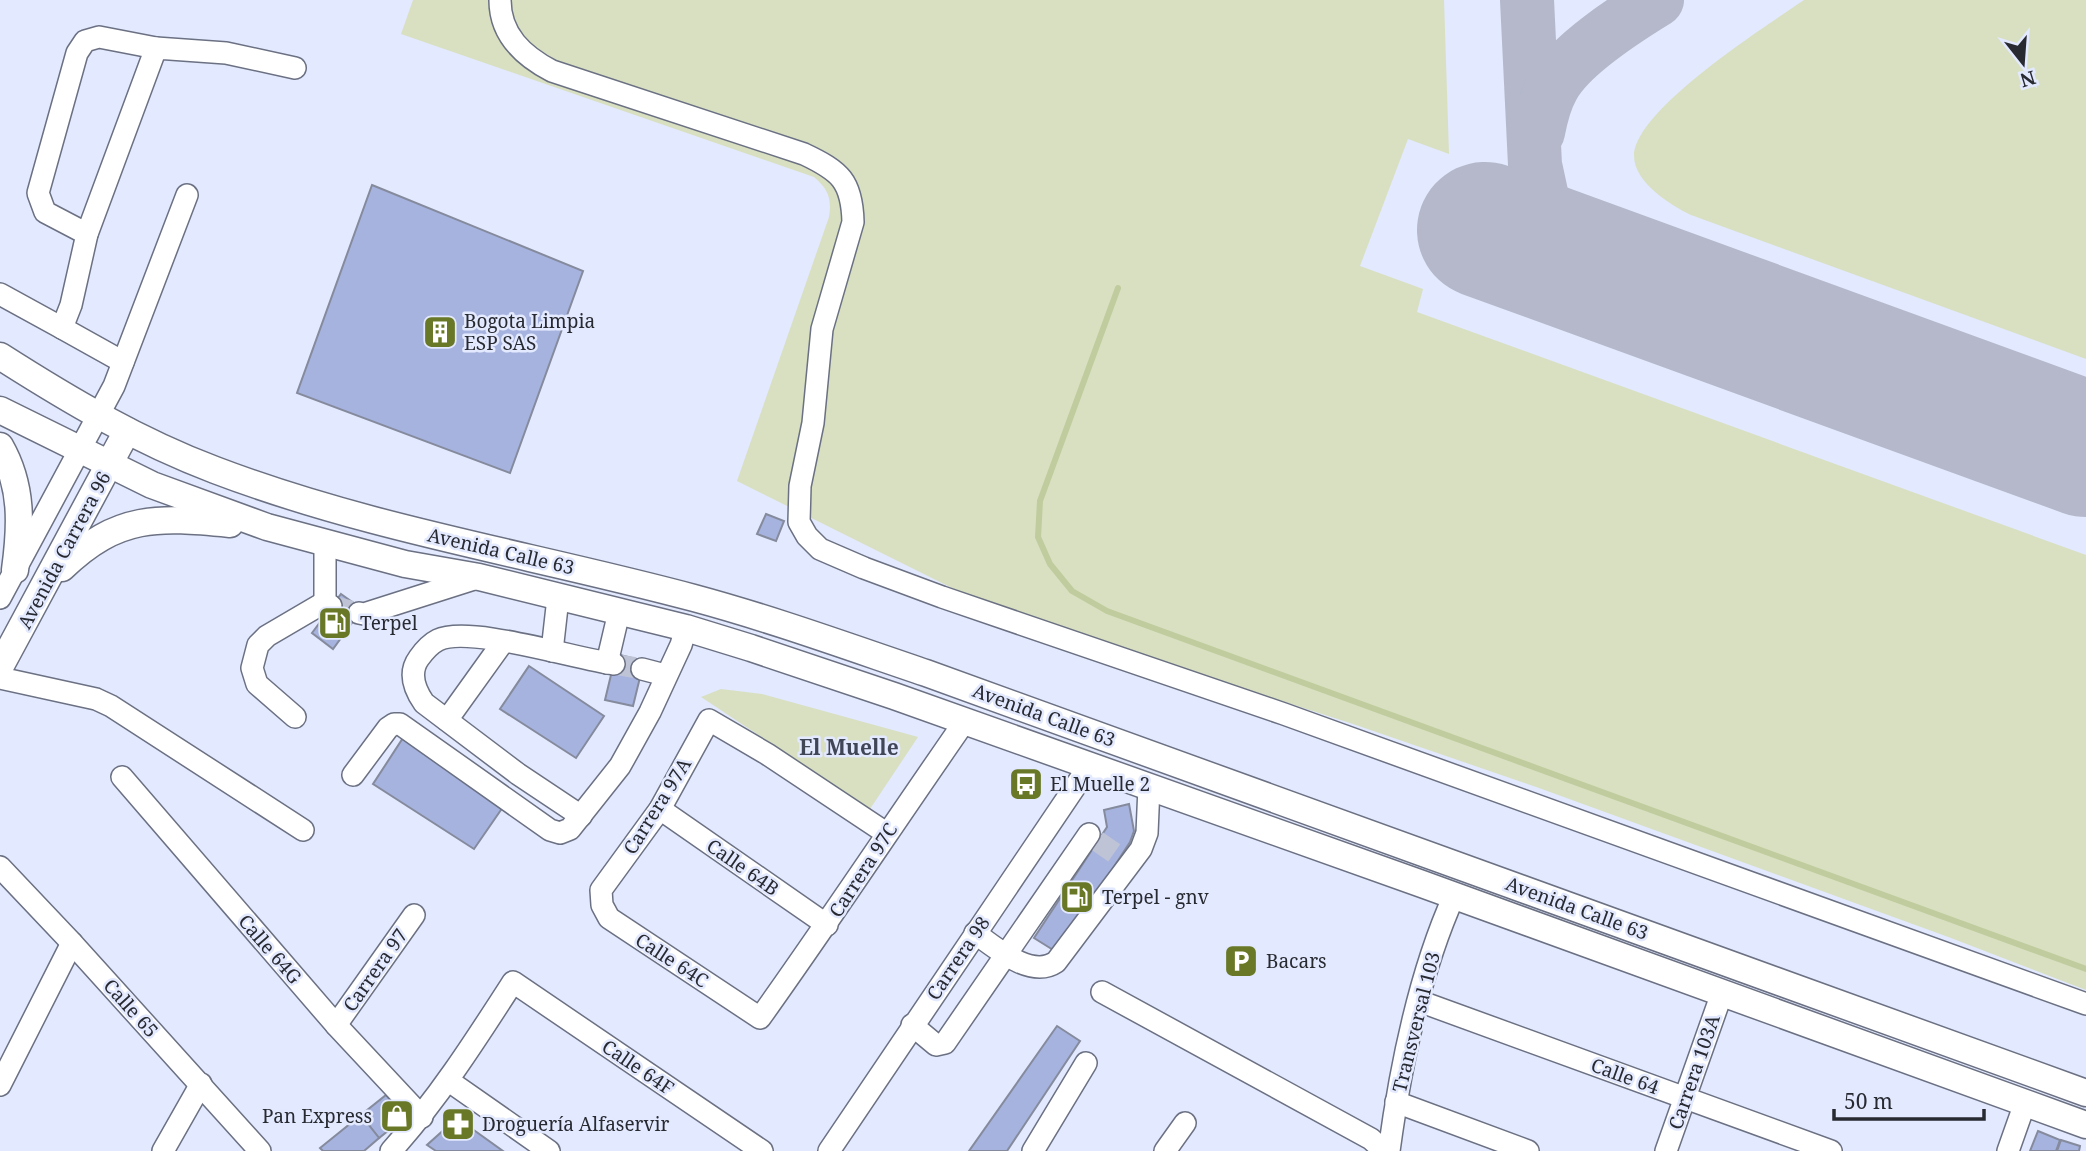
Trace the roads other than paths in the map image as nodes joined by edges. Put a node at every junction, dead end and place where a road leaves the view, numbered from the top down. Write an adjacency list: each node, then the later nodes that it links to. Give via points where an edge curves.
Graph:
1 (500, 0): 57 (street, via 509,36 535,62 804,154 832,167 843,180 853,222 822,329 813,423 798,505 799,522 820,548 920,589 1284,714)
2 (156, 48): 3 (street, via 226,53); 5 (street); 5 (street, via 99,37 85,41 77,53 38,193 45,212)
3 (295, 68)
4 (187, 195): 9 (street, Avenida Carrera 96)
5 (88, 233): 7 (street)
6 (0, 295): 7 (street)
7 (62, 328): 9 (street)
8 (0, 356): 11 (main road, Avenida Calle 63)
9 (123, 362): 11 (street, Avenida Carrera 96)
10 (0, 410): 14 (main road, Avenida Calle 63)
11 (98, 416): 12 (main road, Avenida Calle 63); 14 (street, Avenida Carrera 96)
12 (127, 431): 15 (main road, Avenida Carrera 96); 65 (main road, Avenida Calle 63, via 223,473 355,516 695,598 926,673)
13 (0, 446): 18 (main road, via 17,486 20,509)
14 (80, 450): 15 (main road, Avenida Calle 63); 18 (street, Avenida Carrera 96)
15 (110, 466): 16 (main road, Avenida Calle 63); 20 (main road, Avenida Carrera 96)
16 (267, 527): 17 (main road, Avenida Calle 63); 20 (main road, via 168,519 130,524 93,541)
17 (325, 544): 19 (main road, Avenida Calle 63); 32 (street, via 328,604 267,636 258,645 252,668 257,684)
18 (15, 570): 21 (street, Avenida Carrera 96)
19 (479, 577): 22 (main road, Avenida Calle 63); 24 (street)
20 (48, 582): 28 (main road, Avenida Carrera 96)
21 (0, 598)
22 (558, 598): 23 (main road, Avenida Calle 63); 27 (street)
23 (619, 612): 25 (main road, Avenida Calle 63); 27 (street, via 611,664)
24 (359, 613)
25 (686, 628): 30 (street); 34 (main road, Avenida Calle 63)
26 (503, 642): 27 (street); 33 (street); 33 (street, via 451,636 426,649 416,662 415,690)
27 (552, 650)
28 (0, 667)
29 (642, 668): 30 (street)
30 (666, 675): 41 (street, via 620,766)
31 (0, 678): 42 (street, via 111,706)
32 (295, 717)
33 (447, 720): 41 (street)
34 (965, 721): 35 (main road, Avenida Calle 63); 43 (street, Carrera 97C)
35 (1089, 766): 38 (main road, Avenida Calle 63); 40 (street, Carrera 98)
36 (353, 775): 41 (street, via 388,728 400,724 550,830 570,830)
37 (122, 778): 59 (street, Calle 64G)
38 (1149, 788): 48 (main road, Avenida Calle 63); 53 (street, via 1147,833 1141,849 1125,860 1056,962 1038,969)
39 (660, 809): 43 (street, Carrera 97A, via 709,720); 47 (street, Carrera 97A); 50 (street, Calle 64B)
40 (1058, 812): 44 (street, Carrera 98); 46 (street, via 1093,837)
41 (581, 816)
42 (303, 830)
43 (886, 833): 50 (street, Carrera 97C)
44 (1025, 860): 46 (street); 51 (street, Carrera 98)
45 (0, 867): 52 (street, Calle 65)
46 (1056, 882): 53 (street)
47 (601, 891): 58 (street, Calle 64C, via 609,918)
48 (1454, 896): 55 (main road, Avenida Calle 63); 56 (street, Transversal 103)
49 (414, 915): 59 (street, Carrera 97)
50 (827, 925): 58 (street, Carrera 97C)
51 (975, 933): 53 (street); 60 (street, Carrera 98)
52 (72, 943): 63 (street, Calle 65); 64 (street)
53 (1006, 955): 60 (street, via 945,1042 936,1045)
54 (1102, 992): 80 (street)
55 (1722, 993): 66 (street, Carrera 103A); 68 (main road, Avenida Calle 63)
56 (1419, 1001): 66 (street, Calle 64); 67 (street, Transversal 103)
57 (2086, 1004)
58 (760, 1018)
59 (337, 1025): 69 (street, Calle 64G)
60 (912, 1025): 77 (street, Carrera 98)
61 (1086, 1063): 78 (street)
62 (449, 1081): 69 (street); 75 (street); 76 (street, Calle 64F, via 513,982)
63 (201, 1084): 72 (street); 73 (street, Calle 65)
64 (0, 1086)
65 (2086, 1093)
66 (1685, 1098): 82 (street, Carrera 103A); 83 (street, Calle 64)
67 (1396, 1102): 80 (street, Transversal 103); 81 (street)
68 (2025, 1103): 71 (main road, Avenida Calle 63); 84 (street)
69 (422, 1117): 74 (street)
70 (1185, 1123): 79 (street)
71 (2086, 1125)
72 (163, 1151)
73 (260, 1151)
74 (391, 1151)
75 (549, 1151)
76 (762, 1151)
77 (829, 1151)
78 (1033, 1151)
79 (1166, 1151)
80 (1387, 1151)
81 (1528, 1151)
82 (1666, 1151)
83 (1831, 1151)
84 (2008, 1151)

